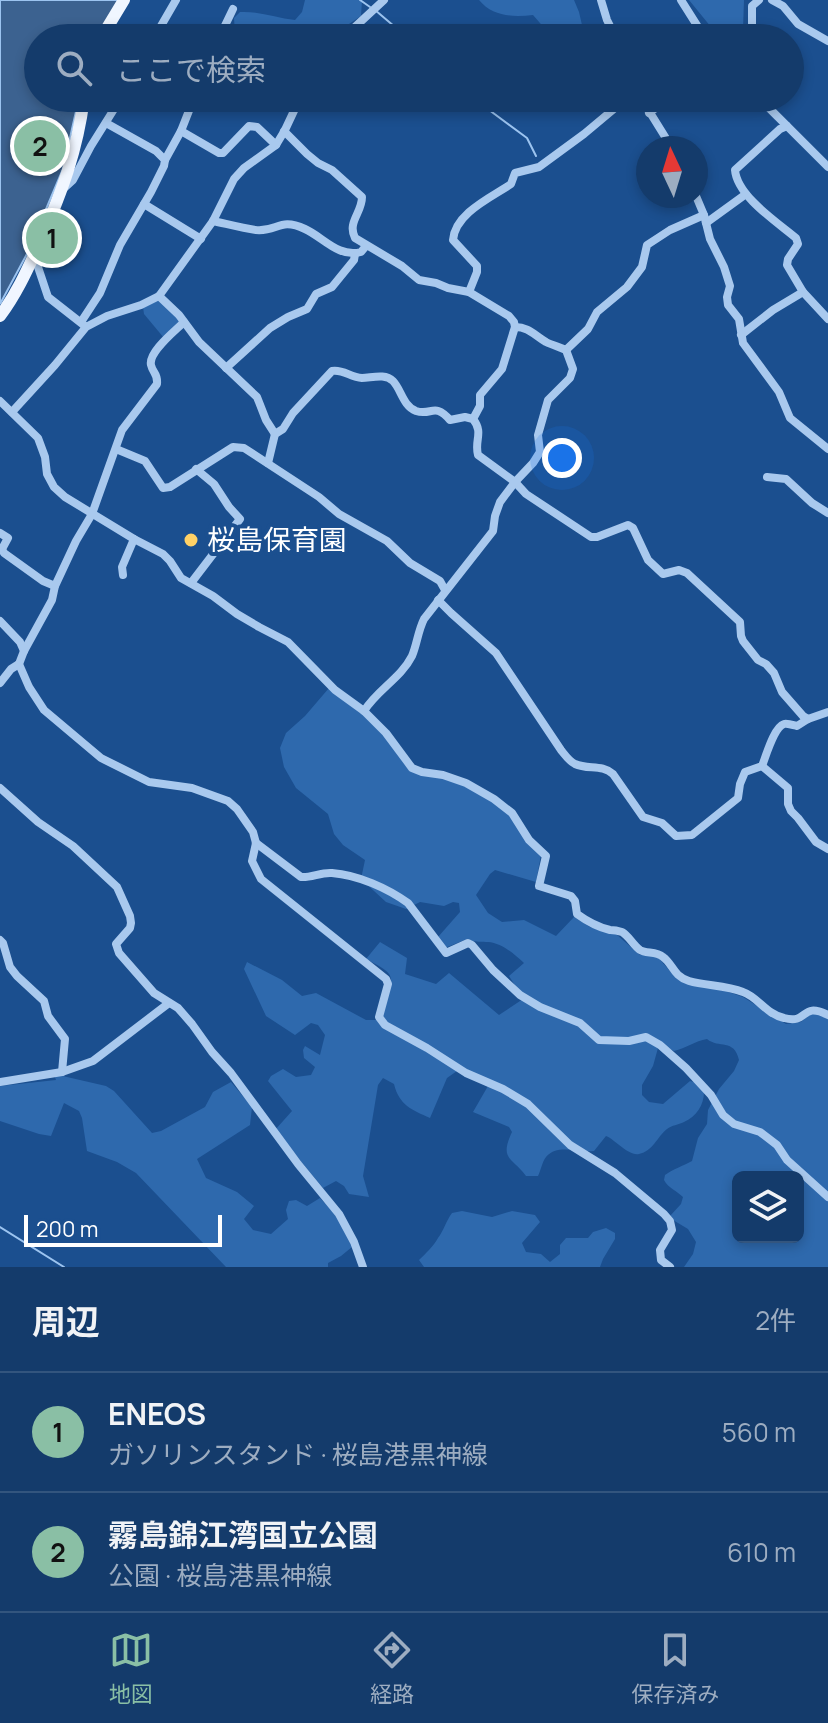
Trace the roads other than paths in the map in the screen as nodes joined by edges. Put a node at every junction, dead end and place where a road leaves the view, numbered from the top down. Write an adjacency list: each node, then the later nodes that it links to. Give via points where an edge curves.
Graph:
1 (124, 0): 9 (main road)
2 (176, 0): 10 (street)
3 (601, 0): 13 (street)
4 (681, 0): 14 (street)
5 (759, 0): 15 (street, via 752,6)
6 (772, 0): 16 (street)
7 (382, 1): 12 (street)
8 (233, 9): 11 (street)
9 (109, 24)
10 (162, 24)
11 (226, 24)
12 (358, 24)
13 (609, 24)
14 (696, 24)
15 (752, 24)
16 (798, 24)
17 (804, 27): 18 (street)
18 (828, 41)
19 (82, 112): 34 (main road)
20 (113, 112): 26 (street)
21 (188, 112): 28 (street)
22 (293, 112): 29 (street)
23 (610, 112): 44 (street, via 539,167 515,173 511,184 478,204 455,231 453,240 477,266)
24 (773, 112): 27 (street)
25 (649, 113): 30 (street)
26 (106, 123): 32 (street); 34 (street)
27 (787, 126): 33 (street); 35 (street, via 735,170)
28 (181, 131): 31 (street, via 219,153 249,126); 32 (street)
29 (284, 131): 31 (street); 41 (street, via 362,197 351,230)
30 (664, 136)
31 (276, 145): 39 (street, via 234,179)
32 (165, 160): 36 (street)
33 (828, 167)
34 (62, 190): 42 (main road)
35 (746, 194): 38 (street); 45 (street, via 796,238 787,265)
36 (144, 204): 40 (street); 50 (street)
37 (701, 208): 38 (street)
38 (705, 219): 52 (street, via 730,286 728,305 739,319); 53 (street, via 670,230 647,245 642,267 627,287 597,312)
39 (213, 221): 40 (street); 43 (street, via 259,230 285,222)
40 (201, 239): 46 (street)
41 (366, 246): 43 (street); 44 (street, via 419,280)
42 (34, 254): 47 (main road); 50 (street, via 48,297)
43 (355, 254): 54 (street, via 332,287 316,294 307,309 270,328)
44 (469, 292): 51 (street, via 509,316)
45 (803, 292): 48 (street); 52 (street)
46 (159, 296): 49 (street); 50 (street)
47 (0, 316)
48 (828, 319)
49 (184, 322): 54 (street); 58 (street, via 152,357 157,384 122,430)
50 (84, 325): 55 (street, via 66,353)
51 (515, 327): 53 (street); 56 (street, via 502,369 480,395)
52 (741, 335): 59 (street, via 790,418)
53 (568, 349): 63 (street, via 570,378 548,400 538,435 540,452)
54 (226, 368): 57 (street, via 257,397)
55 (4, 407): 65 (street, via 38,438 54,487)
56 (473, 419): 57 (street, via 450,420 437,410 416,411 387,377 358,378 338,370 319,383); 63 (street, via 480,432 478,455)
57 (275, 434): 60 (street)
58 (116, 449): 61 (street, via 145,461 163,488); 65 (street)
59 (828, 449)
60 (268, 463): 61 (street, via 238,446); 71 (street, via 387,541)
61 (196, 469): 69 (street, via 240,519)
62 (767, 477): 64 (street, via 786,479)
63 (515, 482): 71 (street, via 500,502 493,531); 79 (street, via 591,537 633,528 648,560 663,574 687,573 740,622 743,641)
64 (828, 513)
65 (92, 514): 67 (street); 70 (street)
66 (0, 533): 70 (street, via 8,538 4,553)
67 (134, 539): 68 (street); 69 (street, via 163,554)
68 (123, 575)
69 (191, 583): 77 (street, via 288,642)
70 (55, 586): 74 (street)
71 (445, 590): 72 (street)
72 (438, 600): 77 (street, via 419,629 412,655); 80 (street, via 496,653 572,762 607,768 643,817 662,823 676,836 692,835 738,798 745,772)
73 (0, 621): 74 (street)
74 (24, 651): 75 (street)
75 (19, 664): 76 (street); 82 (street, via 44,710 101,758 149,782 192,788 228,801)
76 (0, 683)
77 (364, 711): 86 (street, via 412,768 466,783 512,813 546,856 539,886 571,896 577,914 590,924 621,931 641,951 665,958 675,974 689,981 747,993 781,1018 794,1020 814,1009)
78 (828, 712): 79 (street)
79 (808, 719): 80 (street, via 797,726 780,725)
80 (762, 766): 83 (street, via 788,788 791,811)
81 (0, 788): 85 (street, via 117,887 131,923 116,944 119,953)
82 (256, 843): 89 (street, via 301,877 338,874 402,899 446,953 472,945 520,995 580,1023 599,1040 646,1037 660,1045 711,1095 723,1115 777,1145); 91 (street, via 252,861 261,879 386,979 379,1017 385,1025 528,1104 570,1145 615,1173 664,1214 672,1230 660,1250 661,1260)
83 (828, 849)
84 (0, 940): 87 (street, via 10,967 44,1001 65,1039)
85 (169, 1003): 87 (street, via 93,1061); 90 (street, via 192,1024 339,1214)
86 (828, 1015)
87 (62, 1072): 88 (street)
88 (0, 1082)
89 (828, 1197)
90 (363, 1267)
91 (670, 1267)

